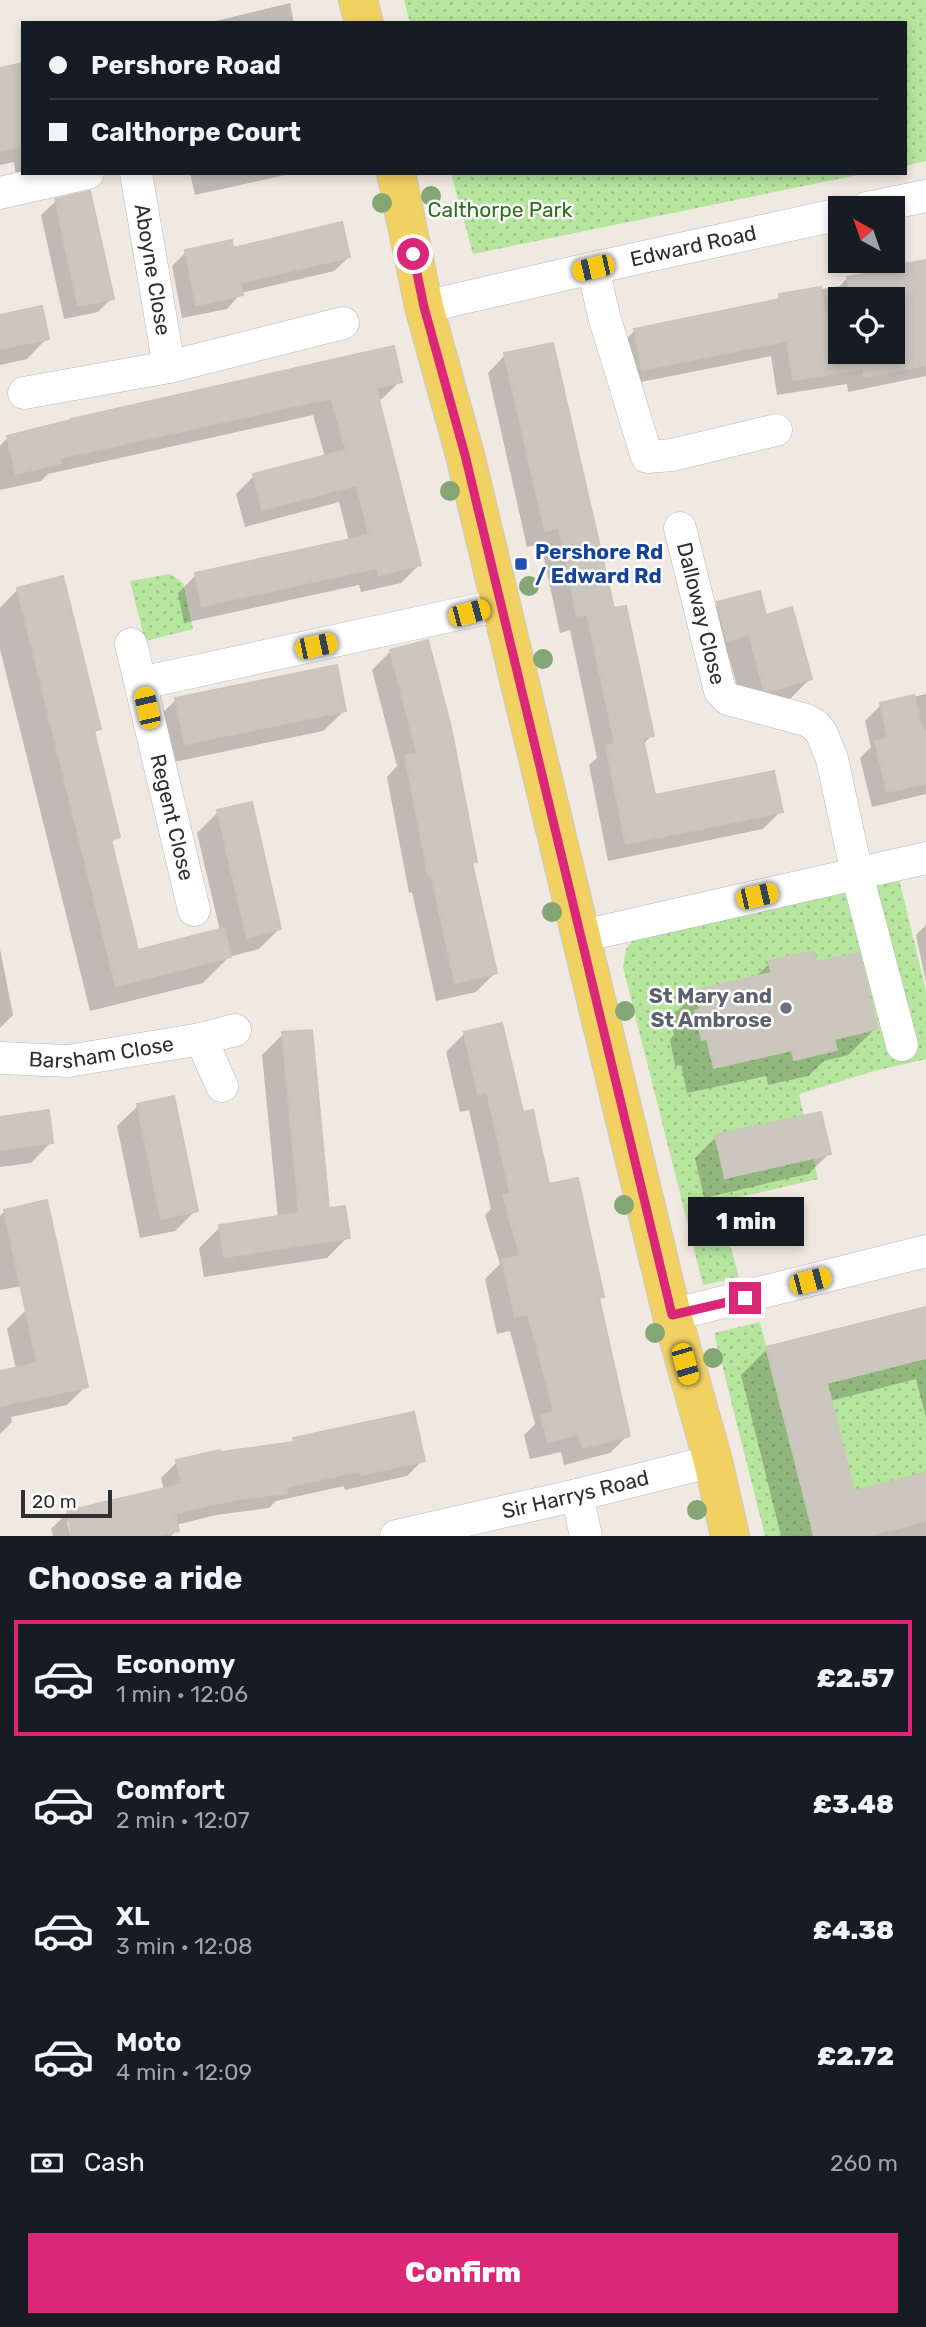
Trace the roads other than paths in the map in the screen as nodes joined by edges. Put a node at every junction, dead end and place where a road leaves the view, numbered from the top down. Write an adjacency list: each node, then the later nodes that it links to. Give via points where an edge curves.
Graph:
1 (358, 0): 2 (main road)
2 (363, 21)
3 (79, 175): 6 (street)
4 (136, 175): 13 (street, Aboyne Close)
5 (396, 175): 11 (main road)
6 (0, 193)
7 (926, 195): 8 (street)
8 (905, 200)
9 (828, 217): 10 (street, Edward Road)
10 (593, 268): 11 (street, Edward Road); 15 (street, via 647,457)
11 (424, 307): 17 (main road)
12 (343, 323): 13 (street)
13 (169, 367): 14 (street)
14 (24, 393)
15 (776, 430)
16 (680, 528): 21 (street, Dalloway Close, via 720,691 728,699 815,725 822,734 832,759)
17 (500, 605): 19 (street); 23 (main road)
18 (131, 643): 19 (street, Regent Close)
19 (141, 683): 22 (street, Regent Close)
20 (926, 858): 21 (street)
21 (857, 874): 23 (street); 26 (street)
22 (194, 910)
23 (582, 936): 30 (main road)
24 (235, 1030): 25 (street, Barsham Close)
25 (201, 1039): 27 (street, Barsham Close, via 68,1061); 28 (street, Barsham Close)
26 (902, 1045)
27 (0, 1058)
28 (222, 1086)
29 (926, 1251): 30 (street)
30 (672, 1315): 31 (main road)
31 (713, 1461): 32 (street, Sir Harrys Road); 35 (main road)
32 (577, 1495): 33 (street, Sir Harrys Road); 34 (street)
33 (396, 1536)
34 (586, 1536)
35 (730, 1536)

